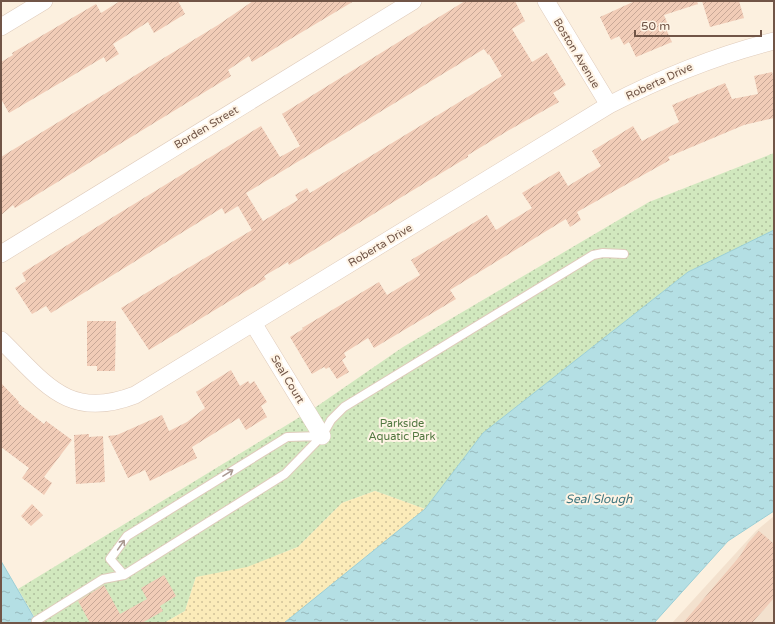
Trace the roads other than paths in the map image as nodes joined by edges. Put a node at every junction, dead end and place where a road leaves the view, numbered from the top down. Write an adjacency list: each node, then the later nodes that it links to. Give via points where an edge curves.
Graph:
1 (44, 1): 4 (street)
2 (413, 1): 7 (street, Borden Street)
3 (546, 1): 6 (street, Boston Avenue)
4 (1, 27)
5 (774, 41): 6 (street, Roberta Drive, via 708,60 672,74)
6 (609, 105): 9 (street, Roberta Drive)
7 (1, 254)
8 (624, 254): 11 (lane, via 608,252 593,255 344,407 330,420)
9 (253, 323): 10 (street, Roberta Drive, via 136,395 102,404 85,404 53,391); 11 (street, Seal Court)
10 (1, 340)
11 (322, 436): 12 (lane, via 286,474); 12 (lane, one-way to 11, via 110,559 127,536 287,437)
12 (124, 576): 13 (lane, via 103,579)
13 (36, 621)

